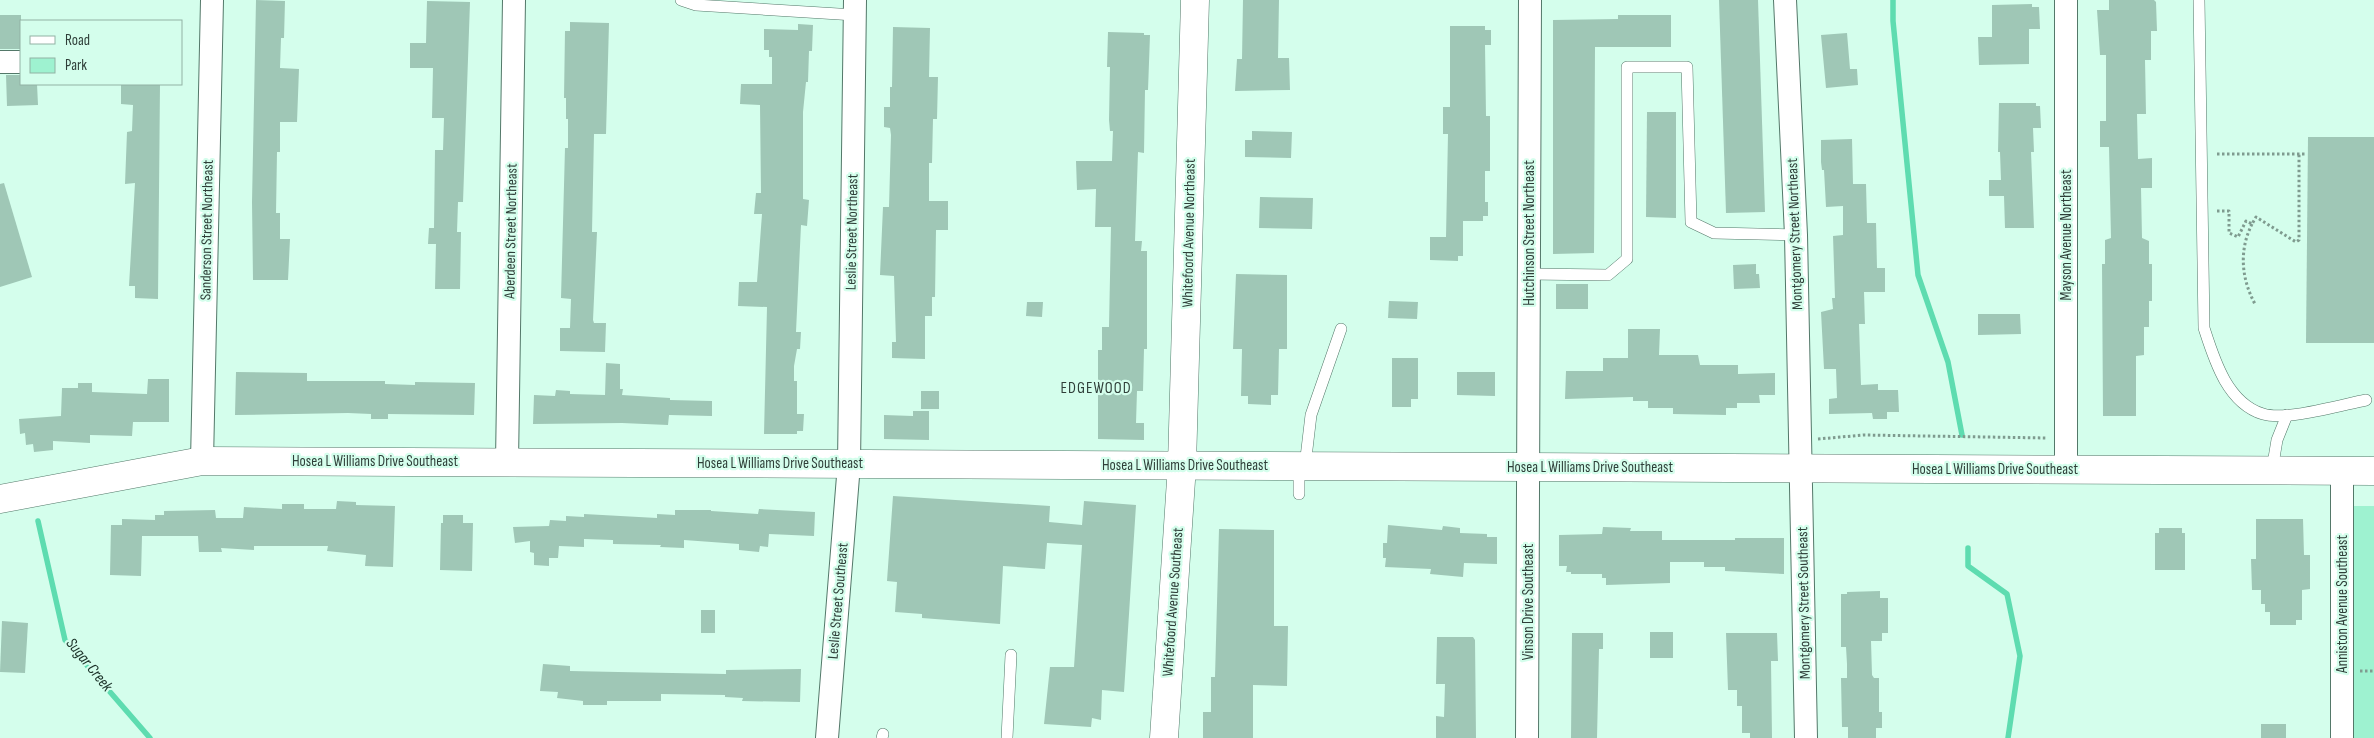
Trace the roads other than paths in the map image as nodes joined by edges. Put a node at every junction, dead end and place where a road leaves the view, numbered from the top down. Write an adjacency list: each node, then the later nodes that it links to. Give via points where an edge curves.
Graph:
1 (212, 0): 17 (street, Sanderson Street Northeast)
2 (514, 0): 18 (street, Aberdeen Street Northeast)
3 (681, 0): 9 (lane, via 696,5)
4 (1194, 0): 20 (street, Whitefoord Avenue Northeast)
5 (1530, 0): 13 (street, Hutchinson Street Northeast)
6 (1785, 0): 12 (street, Montgomery Street Northeast)
7 (2066, 0): 24 (street, Mayson Avenue Northeast)
8 (2199, 0): 16 (lane, via 2204,328 2216,366 2238,399 2263,414)
9 (855, 8): 19 (street, Leslie Street Northeast)
10 (0, 62): 11 (street)
11 (20, 62)
12 (1796, 235): 13 (lane, via 1714,233 1691,222 1687,67 1627,67 1627,259 1608,275); 23 (street, Montgomery Street Northeast)
13 (1529, 274): 22 (street, Hutchinson Street Northeast)
14 (1341, 329): 21 (lane, via 1311,414)
15 (2366, 400): 16 (lane)
16 (2287, 415): 25 (lane, via 2277,440)
17 (202, 461): 18 (street, Hosea L Williams Drive Southeast); 29 (street, Hosea L Williams Drive Southeast)
18 (507, 462): 19 (street, Hosea L Williams Drive Southeast)
19 (850, 464): 20 (street, Hosea L Williams Drive Southeast); 31 (street, Leslie Street Southeast)
20 (1182, 465): 21 (street, Hosea L Williams Drive Southeast); 33 (street, Whitefoord Avenue Southeast)
21 (1302, 466): 22 (street, Hosea L Williams Drive Southeast); 28 (lane)
22 (1529, 467): 23 (street, Hosea L Williams Drive Southeast); 34 (street, Vinson Drive Southeast)
23 (1800, 468): 24 (street, Hosea L Williams Drive Southeast); 35 (street, Montgomery Street Southeast)
24 (2066, 469): 25 (street, Hosea L Williams Drive Southeast)
25 (2272, 470): 26 (street, Hosea L Williams Drive Southeast)
26 (2342, 470): 27 (street, Hosea L Williams Drive Southeast); 36 (street, Anniston Avenue Southeast)
27 (2374, 471)
28 (1300, 494)
29 (0, 499)
30 (1010, 655): 32 (lane)
31 (827, 738)
32 (1007, 738)
33 (1164, 738)
34 (1527, 738)
35 (1806, 738)
36 (2342, 738)

